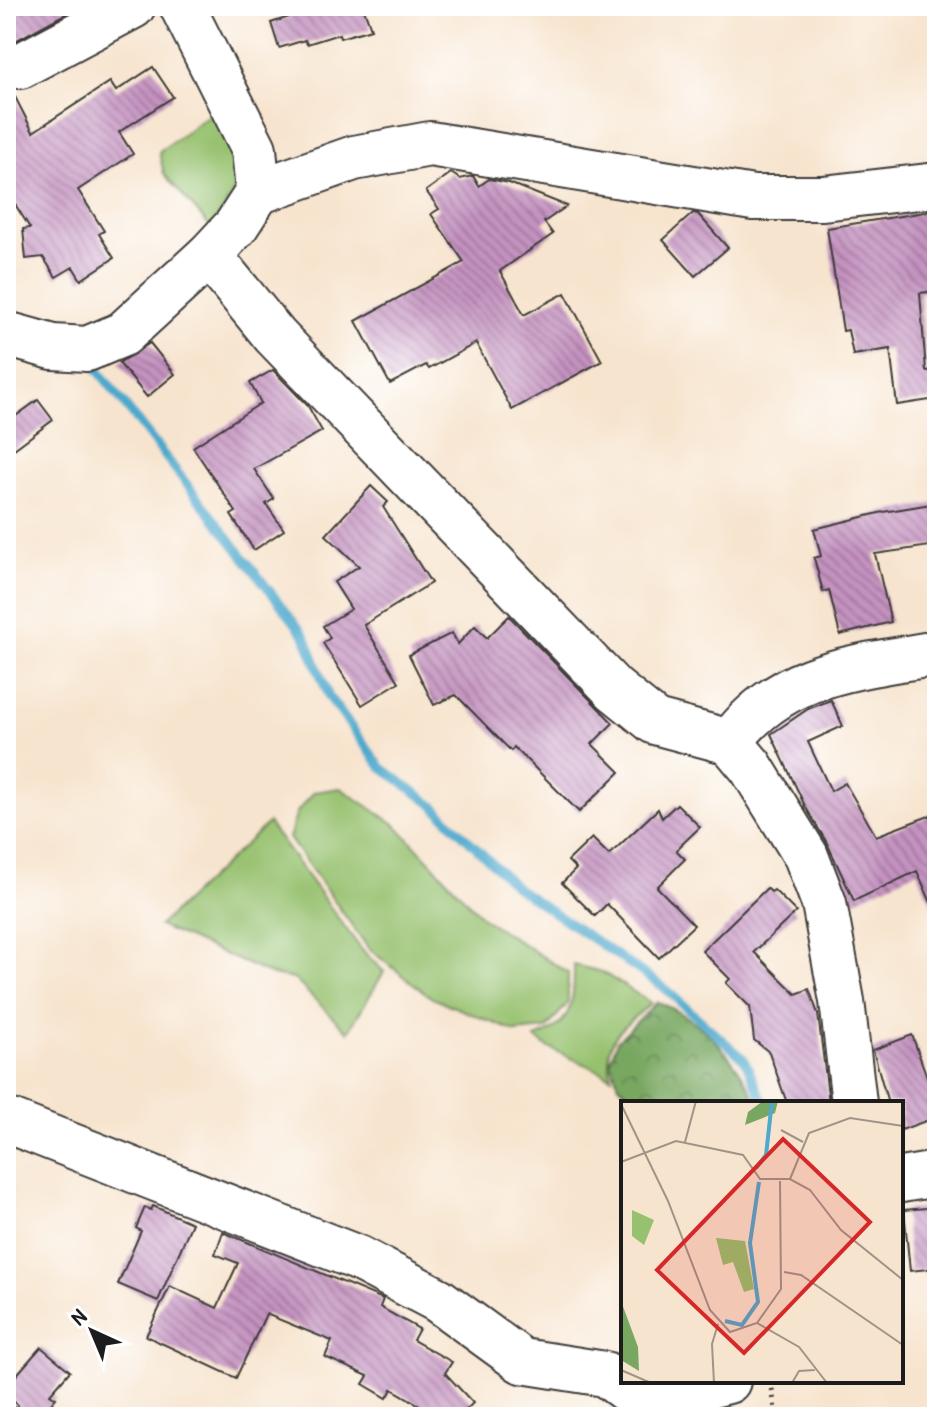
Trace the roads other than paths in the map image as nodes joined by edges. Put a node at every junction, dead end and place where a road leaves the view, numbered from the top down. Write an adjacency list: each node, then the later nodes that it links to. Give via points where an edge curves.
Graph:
1 (133, 6): 3 (street)
2 (182, 6): 5 (street, via 254,149)
3 (20, 66)
4 (937, 185): 5 (street, via 823,198 753,198 430,144 354,158)
5 (258, 192): 6 (street)
6 (209, 255): 7 (street, via 123,334 87,349 53,347); 9 (street, via 275,336 614,689 655,722)
7 (6, 334)
8 (937, 653): 9 (street, via 842,670 788,688 746,719)
9 (730, 742): 10 (street, via 806,856 824,903)
10 (854, 1101)
11 (6, 1120): 15 (street, via 358,1258 438,1300 522,1361 605,1374)
12 (937, 1174): 13 (street)
13 (903, 1180)
14 (621, 1383): 17 (street)
15 (621, 1383)
16 (721, 1383): 17 (street)
17 (654, 1401)

